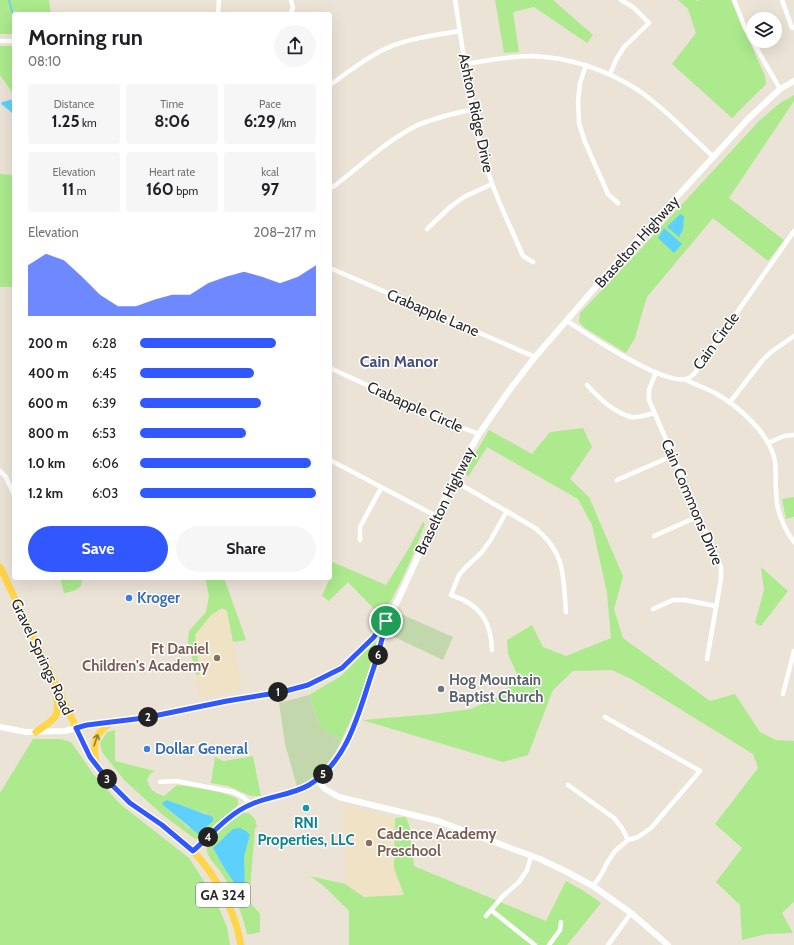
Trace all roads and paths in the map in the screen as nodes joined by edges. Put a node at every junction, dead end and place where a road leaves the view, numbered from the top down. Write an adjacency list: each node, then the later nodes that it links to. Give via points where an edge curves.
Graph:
1 (219, 0): 7 (street)
2 (291, 0): 8 (street)
3 (455, 0): 10 (street, Ashton Ridge Drive)
4 (621, 0): 15 (street, via 633,7 649,23 624,47)
5 (734, 0): 18 (street, via 745,28)
6 (782, 0): 9 (street, via 792,28)
7 (218, 12)
8 (291, 12)
9 (794, 27)
10 (460, 31): 13 (street, Ashton Ridge Drive); 17 (street, via 417,38 388,48)
11 (0, 41): 12 (street)
12 (12, 41)
13 (464, 64): 14 (street, via 531,56); 19 (street, Ashton Ridge Drive)
14 (586, 65): 15 (street); 23 (street, via 580,83 579,123 608,194)
15 (610, 74): 20 (street, via 638,90)
16 (794, 81): 18 (main road, Braselton Highway)
17 (332, 84)
18 (780, 89): 20 (main road, Braselton Highway)
19 (473, 109): 21 (street, Ashton Ridge Drive); 22 (street, via 415,126 394,139)
20 (714, 156): 28 (main road, Braselton Highway, via 618,260)
21 (492, 184): 24 (street, via 464,197); 26 (street, Ashton Ridge Drive, via 523,256)
22 (333, 187)
23 (618, 203)
24 (428, 229)
25 (794, 231): 33 (street, Cain Circle, via 694,374)
26 (533, 262)
27 (332, 269): 30 (street, Crabapple Lane)
28 (567, 321): 30 (main road, Braselton Highway); 32 (street, Cain Circle, via 625,358)
29 (794, 336): 35 (street, via 762,361)
30 (535, 357): 37 (main road, Braselton Highway)
31 (332, 369): 37 (street, Crabapple Circle, via 449,423)
32 (656, 372): 33 (street, Cain Circle); 36 (street, Cain Commons Drive, via 649,390 649,400)
33 (682, 379): 35 (street, via 714,392)
34 (587, 385): 36 (street, via 605,404 632,417)
35 (730, 402): 39 (street, via 744,414)
36 (654, 413): 40 (street, Cain Commons Drive)
37 (479, 434): 43 (main road, Braselton Highway)
38 (794, 435): 39 (street)
39 (768, 443): 52 (street, via 774,458 777,505 782,522)
40 (672, 456): 44 (street); 49 (street, Cain Commons Drive)
41 (332, 461): 45 (street)
42 (0, 471): 46 (street)
43 (453, 480): 47 (street); 48 (main road, Braselton Highway)
44 (617, 480)
45 (381, 488): 48 (street); 51 (street, via 360,527)
46 (12, 490)
47 (507, 512): 56 (street, via 546,537 554,548 560,561); 58 (street, via 481,553 459,576 452,595 469,602 483,616 492,636)
48 (436, 516): 57 (main road, Braselton Highway)
49 (699, 516): 50 (street); 54 (street, Cain Commons Drive, via 721,567)
50 (654, 536)
51 (360, 540)
52 (794, 542)
53 (0, 567): 61 (main road, Gravel Springs Road)
54 (716, 606): 55 (street, via 673,600); 60 (street, Cain Commons Drive)
55 (652, 608)
56 (566, 612)
57 (386, 621): 64 (main road, Braselton Highway, via 373,638 342,668 308,685 144,718); 69 (main road, via 382,642 356,724 343,749)
58 (492, 650)
59 (794, 651): 62 (street)
60 (707, 659)
61 (54, 682): 66 (main road, Gravel Springs Road); 67 (main road, via 58,714)
62 (783, 694)
63 (605, 717): 73 (street, via 700,771 651,828)
64 (111, 722): 66 (main road, Braselton Highway); 68 (main road, one-way to 64, via 96,737)
65 (0, 727): 67 (main road, Braselton Highway)
66 (76, 728): 67 (main road, Braselton Highway); 68 (main road, Gravel Springs Road)
67 (36, 732)
68 (96, 764): 74 (main road, Gravel Springs Road / GA 324, via 130,803)
69 (317, 780): 72 (main road, via 296,791); 75 (main road, via 325,789 338,796 438,821)
70 (160, 782): 72 (street, via 176,780 233,792)
71 (568, 785): 73 (street, via 614,818)
72 (251, 804): 74 (main road, via 224,822)
73 (628, 840): 76 (street, via 615,851)
74 (193, 851): 81 (main road, GA 324, via 219,888 233,914)
75 (531, 856): 76 (main road); 77 (street, via 527,870 519,882)
76 (593, 886): 78 (main road)
77 (491, 910): 79 (street); 82 (street)
78 (631, 913): 84 (street); 85 (main road)
79 (486, 916)
80 (561, 922): 83 (street, via 560,930)
81 (241, 945)
82 (535, 945)
83 (549, 945)
84 (608, 945)
85 (668, 945)

